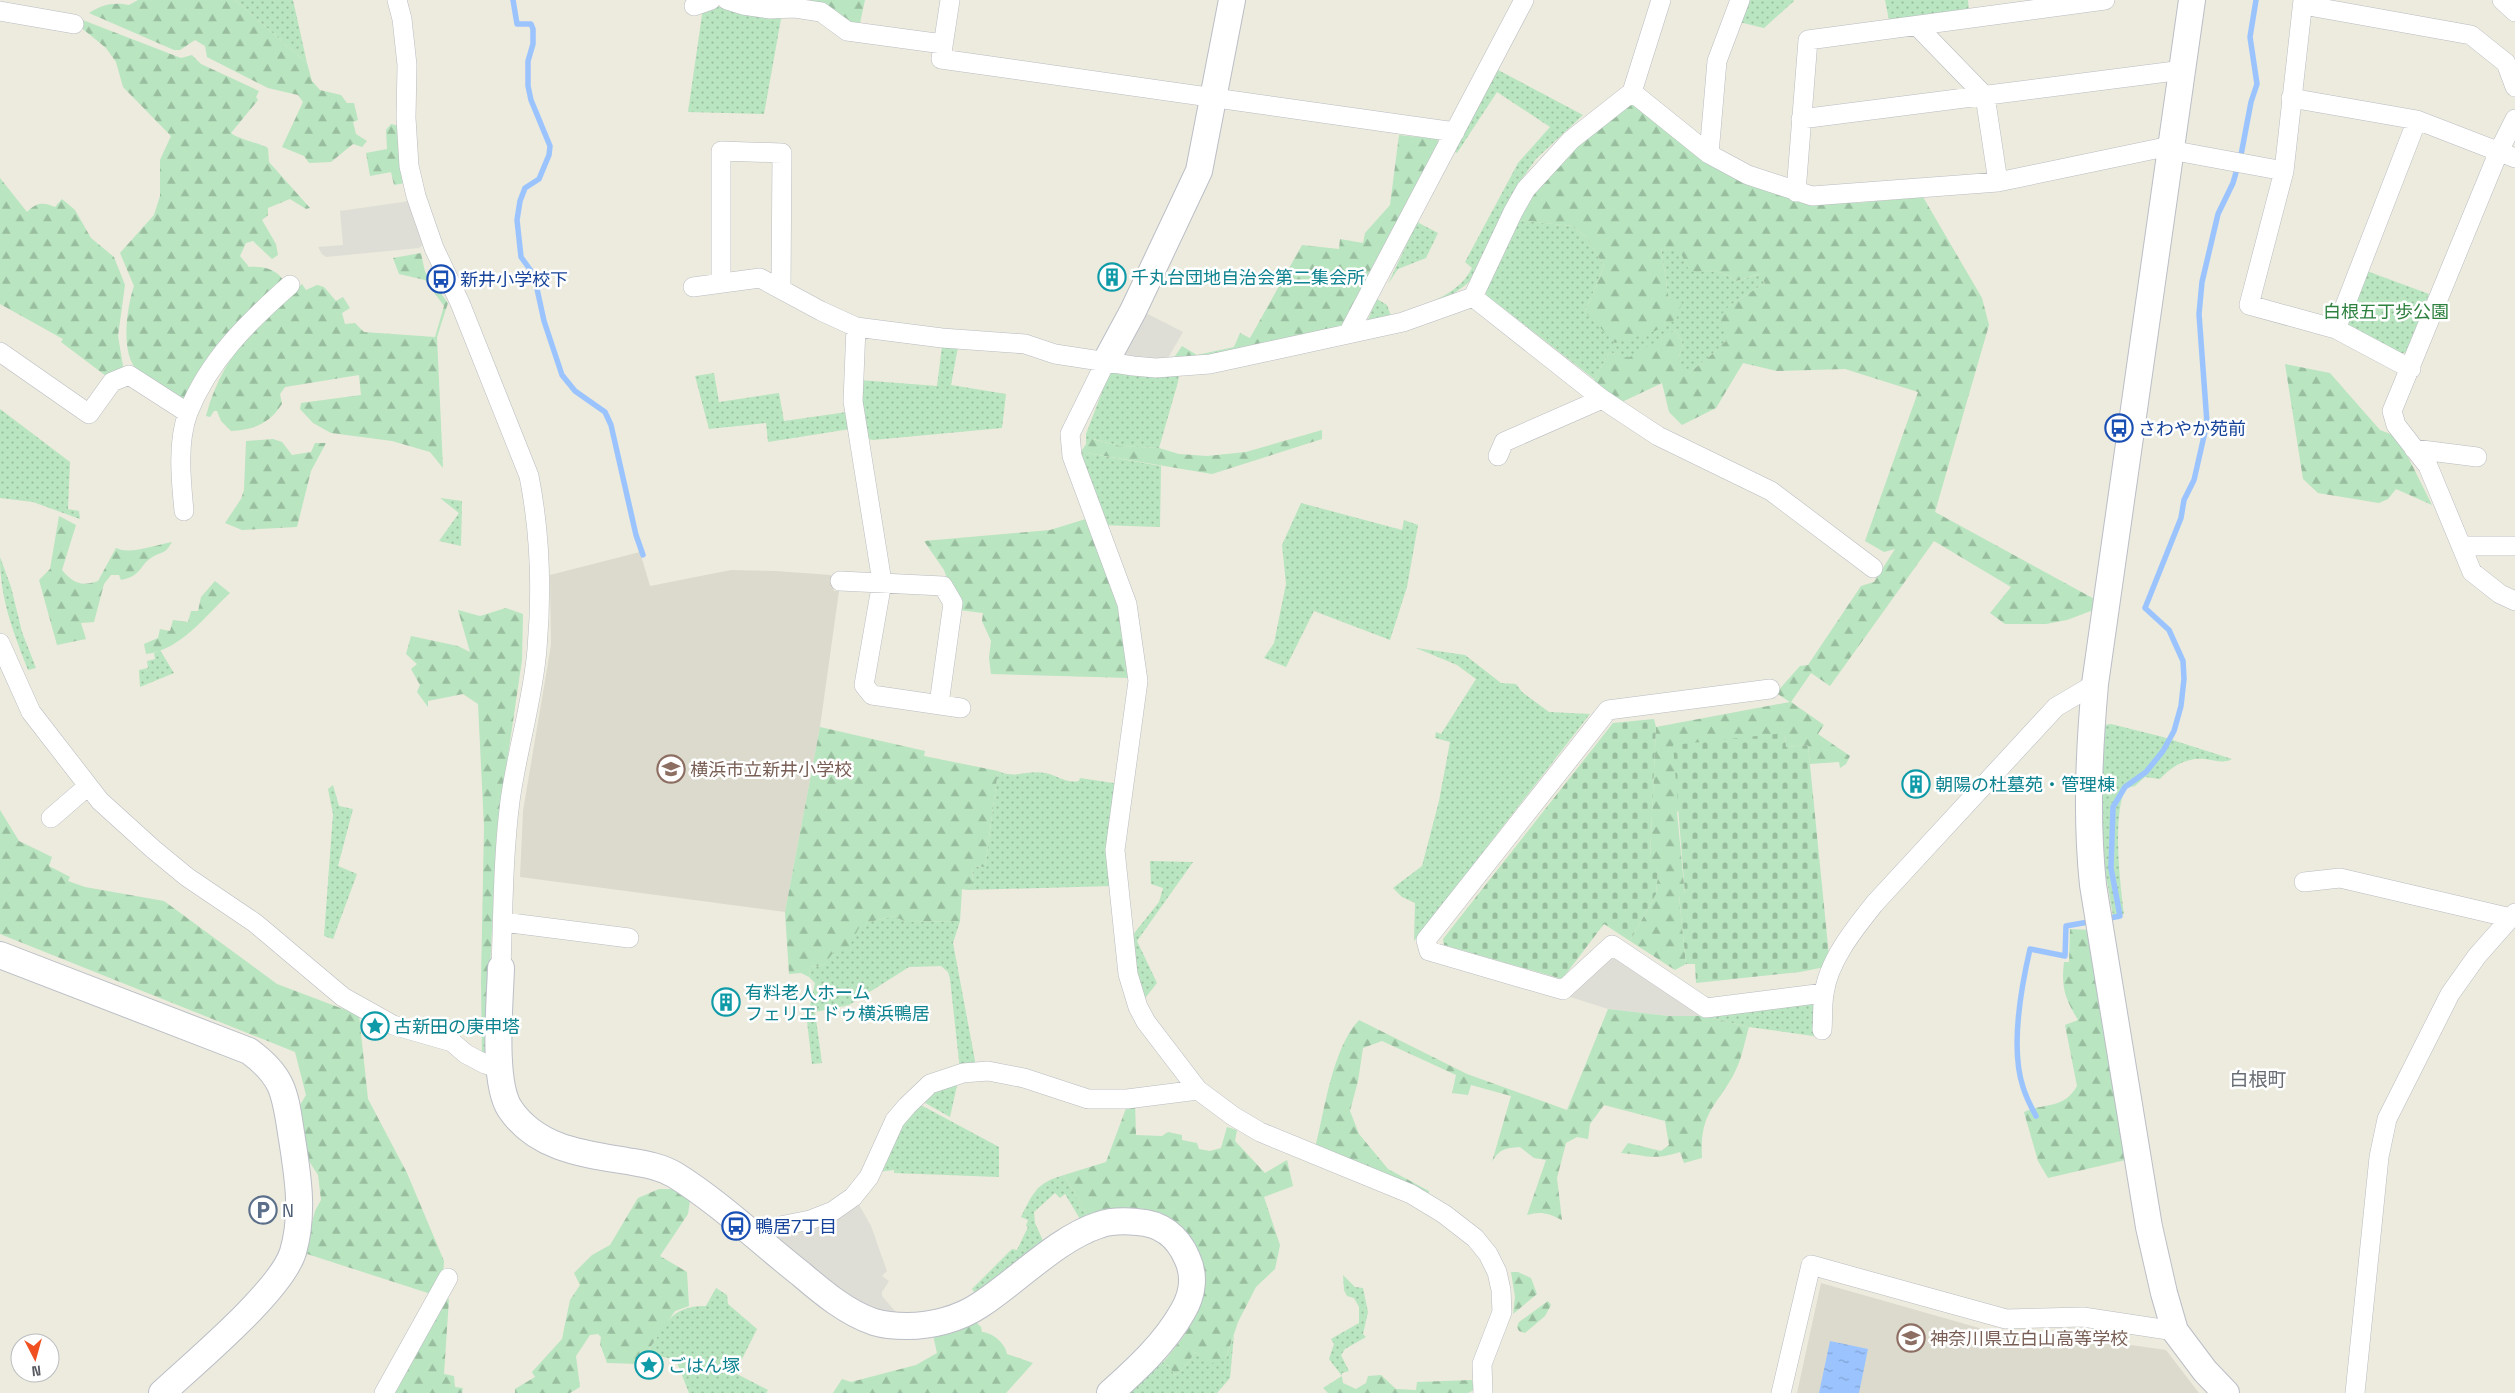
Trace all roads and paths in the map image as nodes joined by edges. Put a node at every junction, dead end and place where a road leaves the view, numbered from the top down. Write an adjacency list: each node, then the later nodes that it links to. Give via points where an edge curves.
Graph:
1 (397, 0): 65 (street, via 407,65 409,166 416,196 434,248 460,303 529,476 535,505 537,650 510,800)
2 (728, 0): 16 (street, via 770,9 821,12 847,31)
3 (950, 0): 16 (street)
4 (1232, 0): 22 (street)
5 (1524, 0): 26 (street)
6 (1661, 0): 19 (street)
7 (1740, 0): 28 (street, via 1717,61)
8 (2105, 0): 15 (street)
9 (2192, 0): 17 (street)
10 (2502, 0): 13 (street)
11 (2303, 3): 18 (street, via 2471,35 2506,62); 21 (street)
12 (0, 11): 14 (street)
13 (2515, 12)
14 (74, 24)
15 (1917, 26): 20 (street); 23 (street, via 1808,40)
16 (944, 44): 22 (street, via 942,59)
17 (2183, 70): 20 (street); 27 (street)
18 (2515, 87)
19 (1632, 92): 28 (street); 37 (street, via 1571,140 1526,190)
20 (1985, 96): 23 (street); 31 (street)
21 (2291, 98): 25 (street); 30 (street)
22 (1213, 99): 26 (street); 42 (street, via 1199,171)
23 (1802, 119): 32 (street)
24 (2515, 119): 29 (street)
25 (2417, 120): 29 (street); 39 (street)
26 (1455, 132): 40 (street)
27 (2170, 148): 30 (street); 31 (street); 57 (street)
28 (1709, 154): 32 (street, via 1748,175)
29 (2507, 154): 43 (street)
30 (2284, 171): 39 (street, via 2248,305)
31 (1998, 182): 32 (street, via 1812,196)
32 (1796, 192)
33 (721, 282): 35 (street); 36 (street, via 760,278); 36 (street, via 721,151 782,153)
34 (290, 285): 45 (street, via 248,322 207,376)
35 (693, 287)
36 (782, 289): 38 (street)
37 (1473, 297): 40 (street, via 1402,322); 44 (street)
38 (856, 327): 42 (street, via 1025,344 1055,354); 54 (street, via 852,401)
39 (2336, 329): 43 (street)
40 (1349, 332): 42 (street, via 1210,364 1156,368)
41 (0, 352): 45 (street, via 89,414 112,382 129,375)
42 (1106, 362): 72 (street, via 1070,434 1072,456 1127,604 1138,680 1115,850 1128,974 1138,1008 1146,1022)
43 (2411, 369): 46 (street, via 2392,411 2396,425)
44 (1602, 398): 47 (street, via 1504,442); 52 (street, via 1658,436 1771,491)
45 (188, 413): 49 (street, via 180,475)
46 (2414, 448): 48 (street); 50 (street, via 2428,466)
47 (1498, 456)
48 (2477, 457)
49 (184, 511)
50 (2463, 546): 51 (street); 55 (street, via 2472,572)
51 (2515, 546)
52 (1873, 568)
53 (840, 581): 54 (street)
54 (882, 582): 59 (street, via 943,586 953,603); 59 (street, via 864,685 872,695)
55 (2515, 602)
56 (0, 643): 61 (street, via 31,712)
57 (2095, 684): 69 (street, via 2056,707 1875,903 1842,948); 75 (street, via 2088,789 2088,838 2093,885 2149,1227)
58 (1770, 689): 69 (street, via 1608,710 1426,940 1429,951 1563,990 1612,945 1706,1008)
59 (939, 704): 60 (street)
60 (961, 708)
61 (88, 786): 62 (street); 71 (street, via 121,822 187,877 255,923 343,997 393,1025 452,1042 478,1061)
62 (51, 818)
63 (2304, 882): 64 (street, via 2340,878)
64 (2513, 915): 82 (street, via 2477,956 2450,994 2387,1119 2379,1156)
65 (503, 922): 66 (street); 68 (street)
66 (629, 938)
67 (0, 955): 76 (street, via 249,1051 266,1063 279,1080 286,1100 299,1184 300,1218 293,1253 273,1285)
68 (501, 968): 71 (street)
69 (1824, 993): 70 (street)
70 (1822, 1030)
71 (500, 1068): 73 (street, via 510,1109 523,1125 540,1137 564,1149 662,1169 699,1192)
72 (1198, 1090): 73 (street, via 1088,1099 1024,1078 988,1071 963,1073 930,1084 907,1106 895,1120 869,1177 853,1197 833,1211 810,1220); 79 (street, via 1260,1132 1411,1194 1475,1238 1488,1254 1501,1290 1502,1312 1482,1364)
73 (750, 1232): 78 (street, via 815,1286 846,1307 875,1322 905,1326 934,1325 978,1307 1074,1237 1100,1224 1152,1222 1182,1246 1191,1267 1192,1286 1185,1307 1166,1338)
74 (448, 1278): 77 (street)
75 (2175, 1331): 80 (street, via 2083,1317 2006,1319 1811,1265); 81 (street, via 2204,1371)
76 (162, 1393)
77 (384, 1393)
78 (1110, 1393)
79 (1483, 1393)
80 (1781, 1393)
81 (2226, 1393)
82 (2355, 1393)

